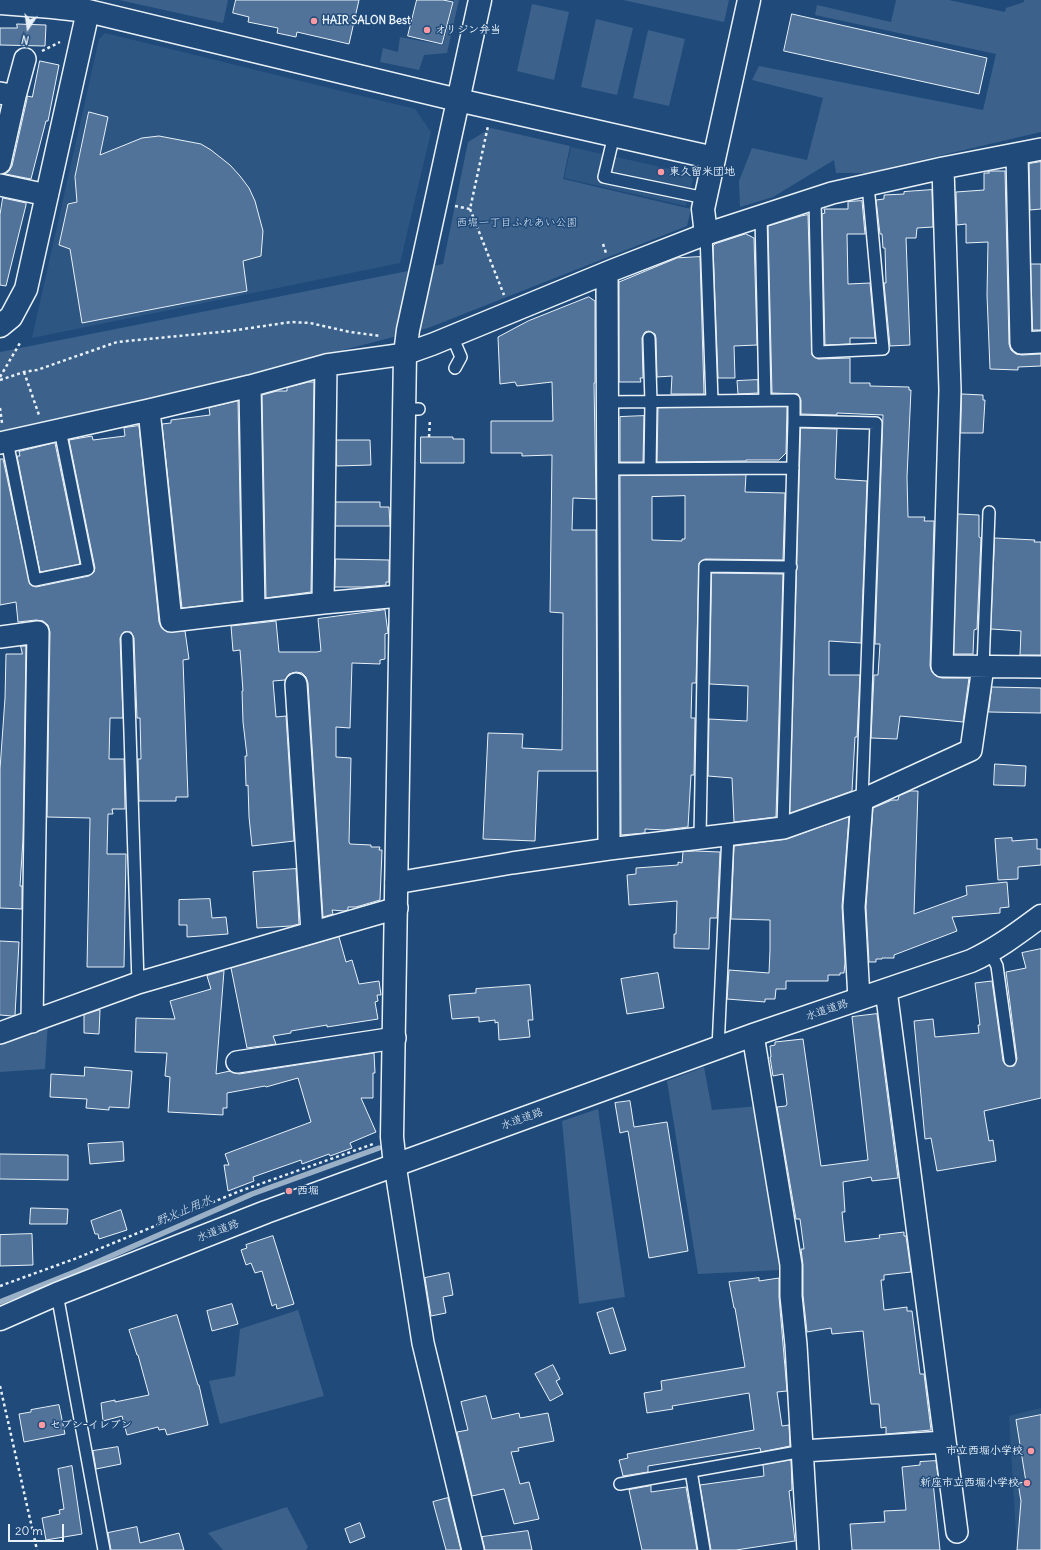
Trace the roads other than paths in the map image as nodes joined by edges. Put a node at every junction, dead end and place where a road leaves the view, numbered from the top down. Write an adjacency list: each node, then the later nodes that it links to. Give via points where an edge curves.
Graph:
1 (480, 0): 7 (street)
2 (749, 0): 11 (street)
3 (0, 3): 4 (street)
4 (88, 11): 7 (street); 16 (street)
5 (25, 60): 6 (street)
6 (8, 95): 12 (street)
7 (458, 100): 8 (street); 26 (street)
8 (614, 135): 11 (street); 17 (lane, via 604,177)
9 (1041, 149): 10 (street)
10 (1017, 154): 13 (street); 25 (street, via 1021,343)
11 (714, 158): 17 (street)
12 (0, 163)
13 (943, 168): 15 (street); 48 (street, via 950,390 942,666)
14 (0, 185): 16 (street)
15 (868, 185): 18 (street); 18 (lane, via 883,349 818,352)
16 (47, 195): 22 (street, via 26,289 11,317)
17 (705, 198): 20 (street, via 703,209)
18 (815, 199): 19 (street)
19 (761, 216): 20 (street); 30 (lane)
20 (706, 234): 21 (street); 31 (lane)
21 (606, 273): 23 (street); 32 (street)
22 (0, 326)
23 (452, 336): 26 (street); 28 (lane, via 461,357)
24 (649, 338): 33 (lane)
25 (1041, 342)
26 (405, 354): 27 (street); 43 (street, via 411,409)
27 (326, 365): 29 (street); 44 (street)
28 (455, 368)
29 (250, 386): 34 (street); 45 (street)
30 (765, 400): 31 (lane); 35 (lane, via 794,400)
31 (712, 401): 33 (lane)
32 (607, 402): 33 (lane); 39 (street)
33 (651, 402): 40 (lane)
34 (149, 410): 36 (street); 45 (street, via 171,620)
35 (794, 422): 38 (lane); 51 (lane, via 876,423)
36 (60, 430): 37 (street); 37 (lane, via 88,569 35,580)
37 (3, 437)
38 (793, 468): 40 (lane); 42 (lane)
39 (608, 469): 40 (lane); 55 (street)
40 (650, 469)
41 (989, 512): 48 (lane)
42 (790, 567): 52 (lane); 54 (lane, via 705,566)
43 (400, 596): 44 (street); 56 (street)
44 (323, 603): 45 (street)
45 (254, 610)
46 (0, 637): 64 (street, via 38,632)
47 (127, 638): 61 (lane)
48 (983, 667): 49 (street); 51 (street, via 971,750)
49 (1041, 667)
50 (296, 684): 59 (street)
51 (862, 800): 52 (street); 63 (street, via 854,907)
52 (784, 828): 53 (street)
53 (728, 834): 54 (street); 68 (lane)
54 (700, 837): 55 (street)
55 (609, 849): 56 (street)
56 (396, 883): 57 (street)
57 (397, 908): 59 (street); 67 (street)
58 (1041, 916): 60 (street, 水道道路)
59 (312, 932): 61 (street)
60 (990, 952): 62 (street, 水道道路); 69 (lane, via 997,966)
61 (138, 983): 64 (street)
62 (886, 990): 63 (street, 水道道路); 74 (street)
63 (859, 999): 66 (street, 水道道路)
64 (32, 1022): 65 (street)
65 (0, 1033)
66 (753, 1035): 68 (street, 水道道路); 75 (street, via 791,1265)
67 (395, 1038): 70 (street); 71 (street, via 392,1137)
68 (718, 1048): 71 (street, 水道道路)
69 (1010, 1060)
70 (237, 1062)
71 (395, 1165): 72 (street, 水道道路, via 266,1212); 80 (street, via 423,1343)
72 (57, 1294): 73 (street, 水道道路); 79 (lane)
73 (0, 1319)
74 (945, 1442): 75 (street); 78 (street)
75 (803, 1451): 76 (lane); 82 (street)
76 (691, 1471): 77 (lane); 81 (lane)
77 (620, 1484)
78 (957, 1532)
79 (104, 1550)
80 (473, 1550)
81 (704, 1550)
82 (808, 1550)

